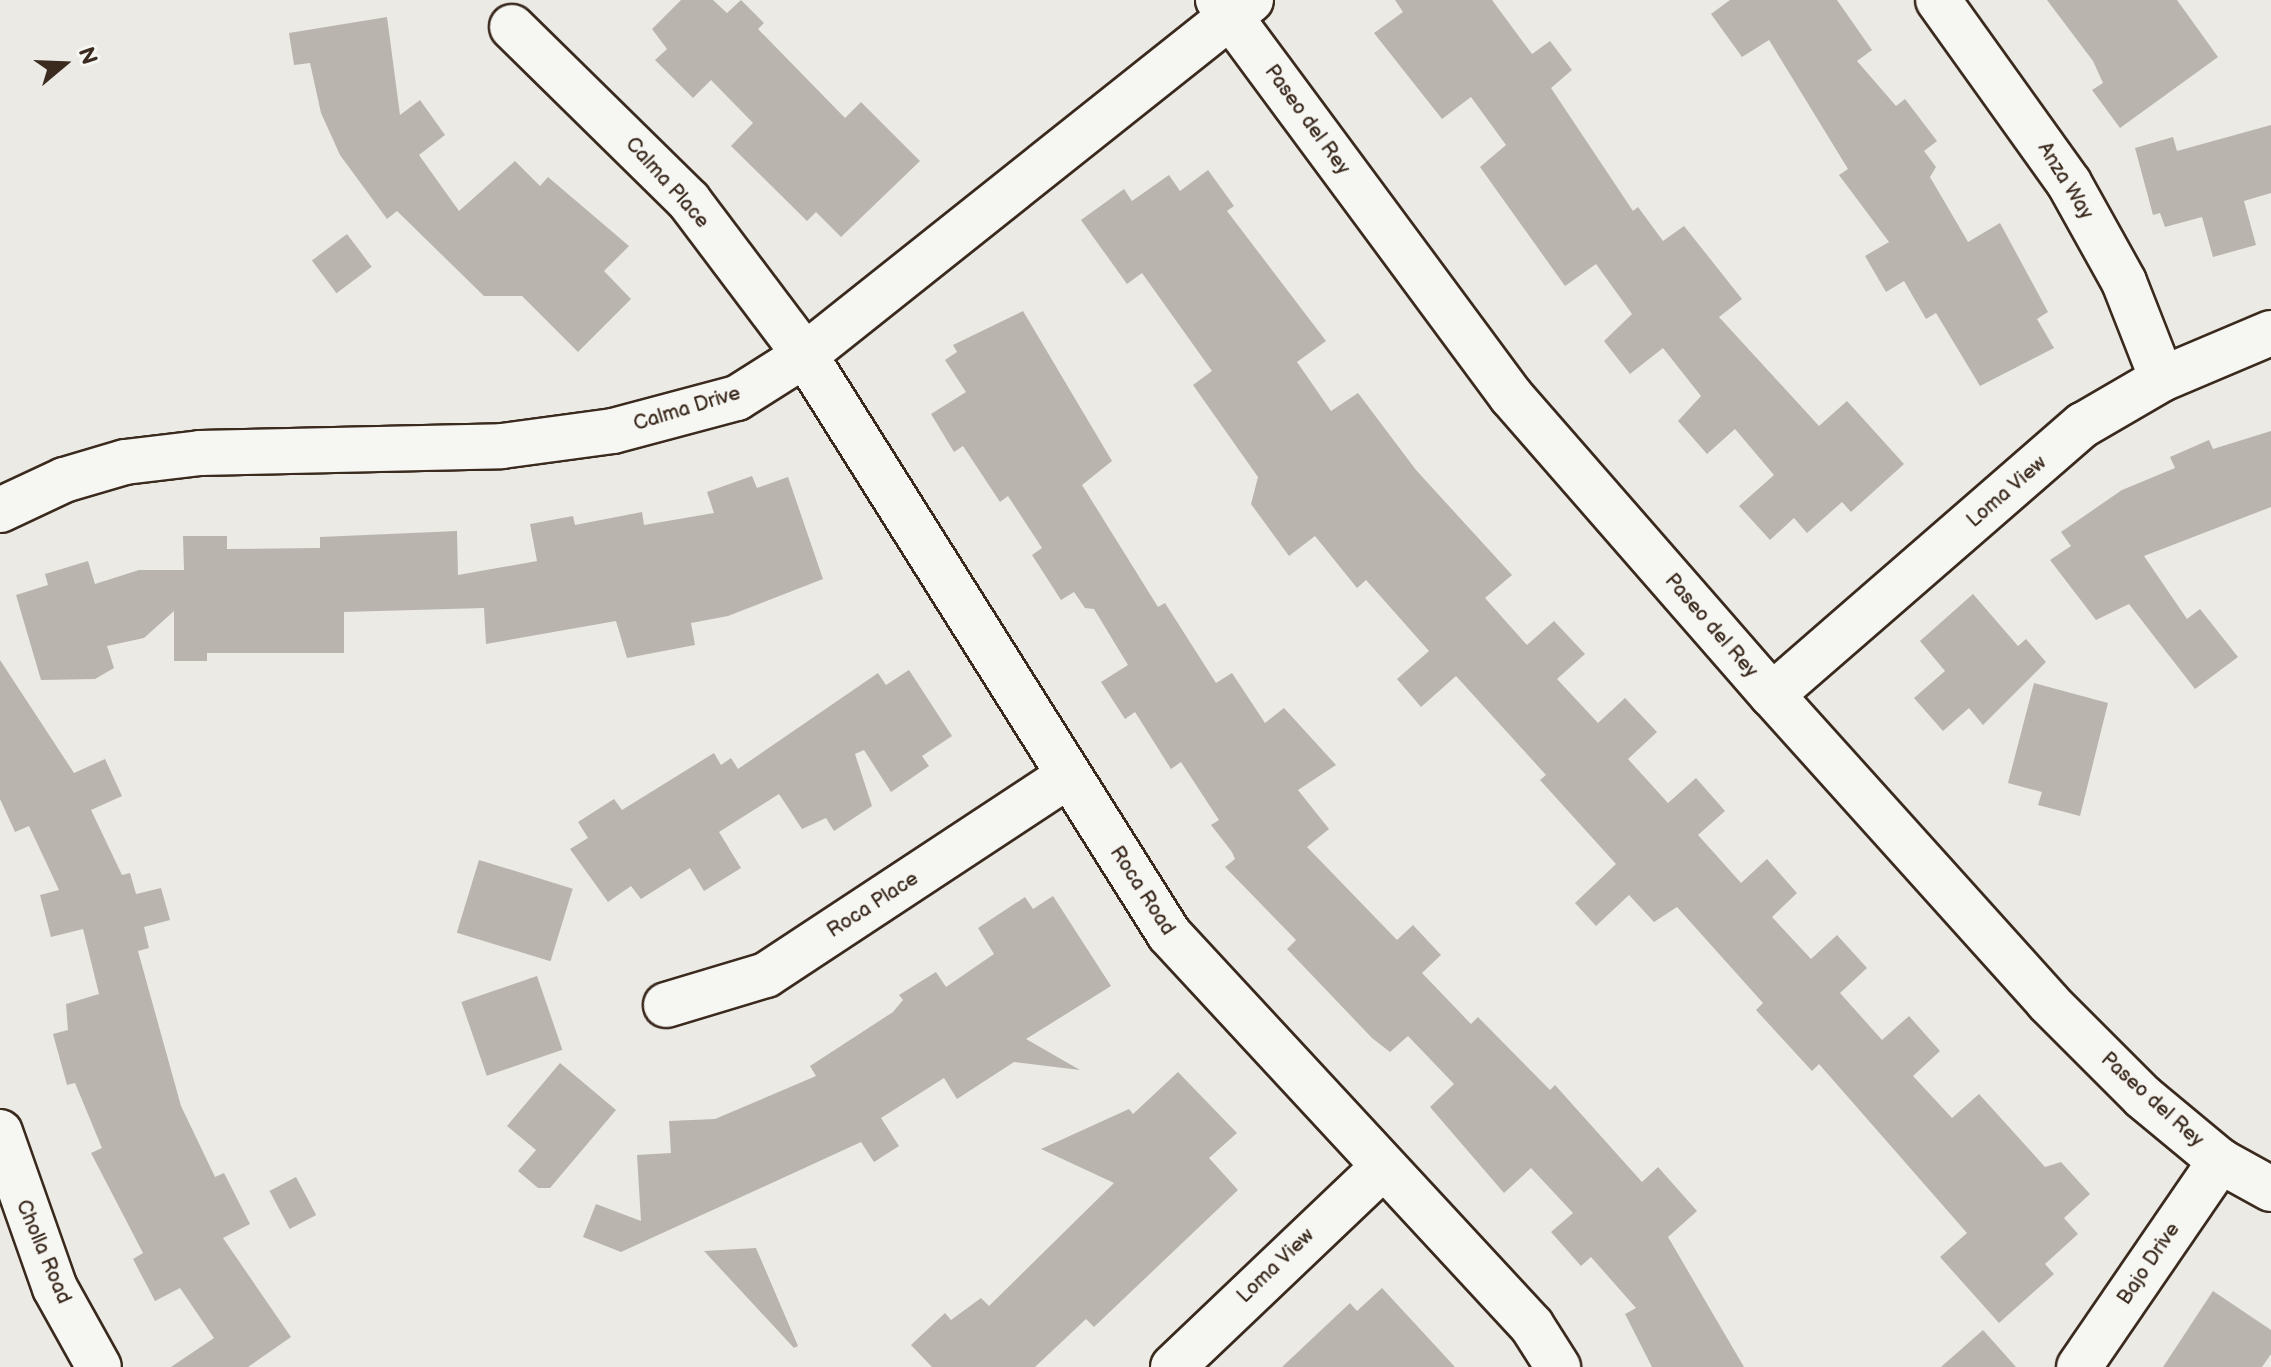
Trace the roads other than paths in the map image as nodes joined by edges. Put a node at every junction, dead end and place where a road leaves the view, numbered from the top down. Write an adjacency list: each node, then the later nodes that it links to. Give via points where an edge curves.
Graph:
1 (1938, 0): 6 (street, Anza Way, via 2069,183 2124,282)
2 (1233, 5): 5 (street, Calma Drive); 8 (street, Paseo del Rey, via 1511,396)
3 (512, 27): 5 (street, Calma Place, via 689,201)
4 (2271, 333): 6 (street, Loma View)
5 (805, 355): 7 (street, Calma Drive, via 737,398 613,431 502,446 200,453 140,460 64,480); 9 (street, Roca Road)
6 (2162, 379): 8 (street, Loma View, via 2083,425)
7 (0, 510)
8 (1772, 695): 12 (street, Paseo del Rey, via 2048,1002 2143,1097)
9 (1066, 777): 10 (street, Roca Place, via 766,975); 13 (street, Roca Road, via 1169,934)
10 (666, 1005)
11 (0, 1132): 15 (street, Cholla Road, via 55,1288)
12 (2220, 1161): 14 (street, Paseo del Rey); 18 (street, Bajo Drive)
13 (1382, 1168): 16 (street, Loma View); 17 (street, Roca Road, via 1532,1326)
14 (2271, 1189)
15 (99, 1367)
16 (1173, 1367)
17 (1558, 1367)
18 (2079, 1367)

